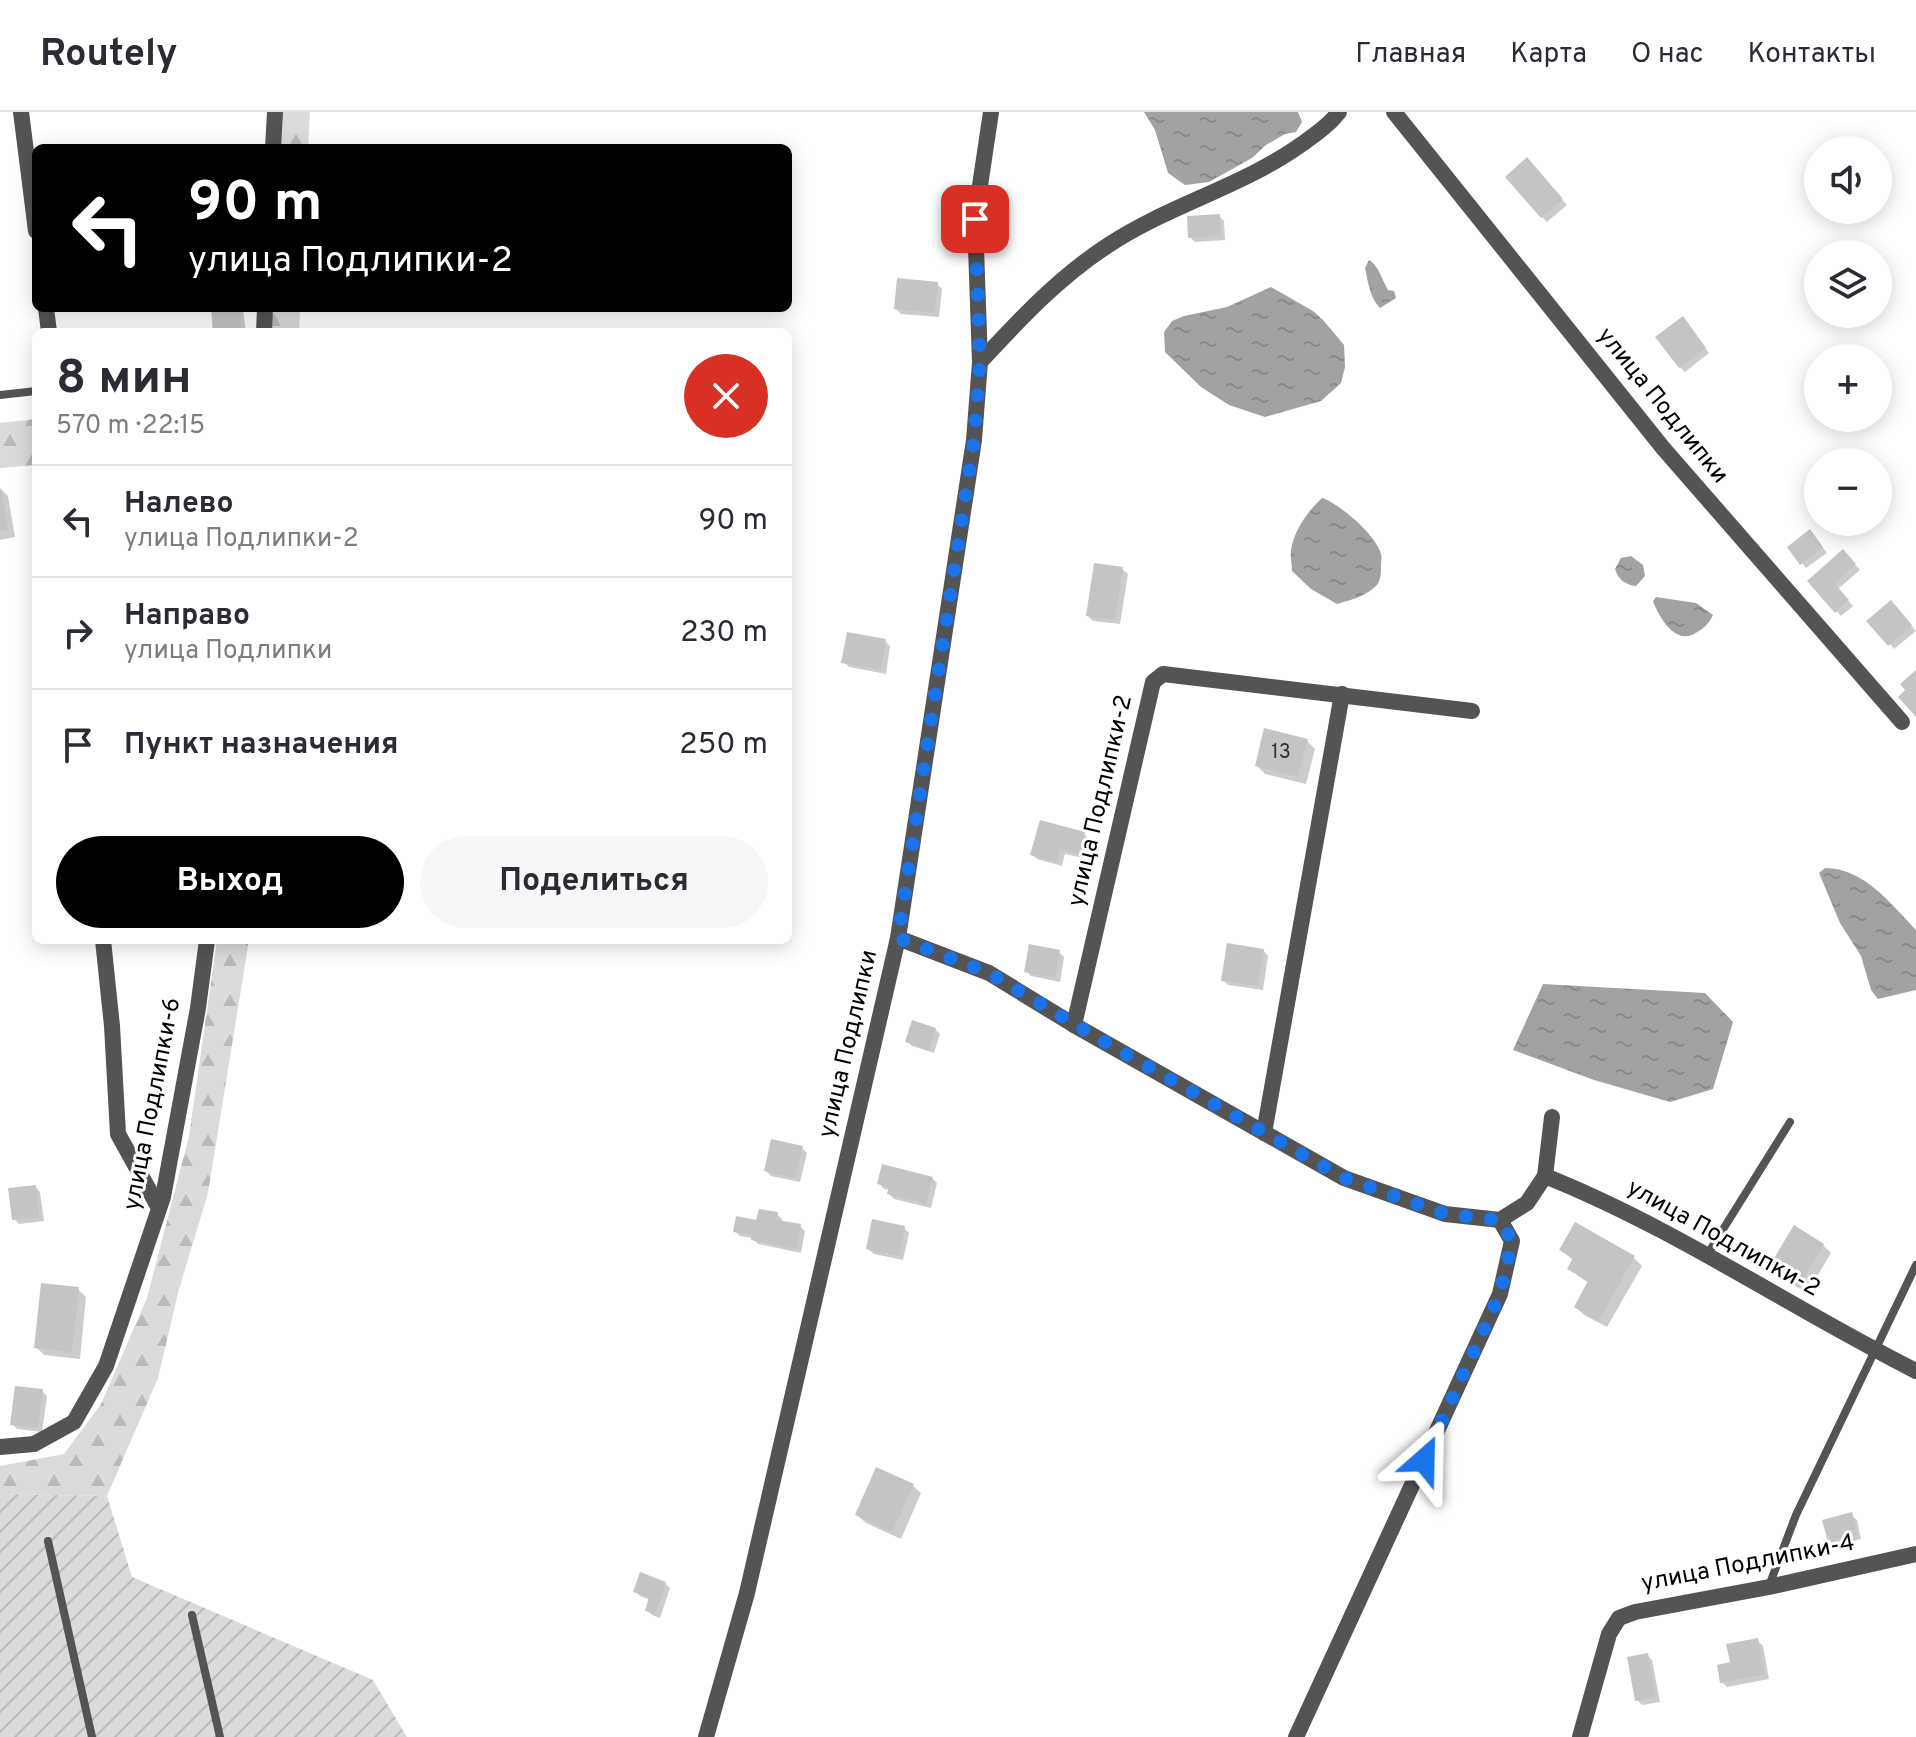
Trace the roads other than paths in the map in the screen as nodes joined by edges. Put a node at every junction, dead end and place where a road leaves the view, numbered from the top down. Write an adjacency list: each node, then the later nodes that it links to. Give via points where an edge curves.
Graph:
1 (21, 112): 7 (street)
2 (275, 112): 6 (street)
3 (991, 112): 8 (street, улица Подлипки, via 975,219)
4 (1339, 112): 8 (street, via 1287,155 1106,246 1027,311)
5 (1394, 112): 13 (street, улица Подлипки, via 1663,448)
6 (273, 144)
7 (32, 199)
8 (980, 362): 14 (street, улица Подлипки, via 974,440)
9 (32, 391): 10 (lane)
10 (0, 395)
11 (1342, 694): 12 (street, улица Подлипки-2); 17 (street, улица Подлипки-2, via 1163,674 1153,682); 20 (street)
12 (1472, 711)
13 (1902, 722)
14 (898, 938): 17 (street, via 989,973); 35 (street, улица Подлипки, via 747,1593)
15 (103, 944): 22 (street, via 118,1134)
16 (206, 944): 22 (street, улица Подлипки-6)
17 (1074, 1025): 20 (street)
18 (1552, 1117): 21 (street)
19 (1790, 1122): 24 (lane)
20 (1264, 1133): 23 (street, via 1344,1178 1445,1214)
21 (1545, 1176): 23 (street, via 1527,1203); 24 (street, улица Подлипки-2)
22 (159, 1208): 28 (street, улица Подлипки-6, via 106,1366 74,1422 34,1444)
23 (1500, 1220): 36 (street, via 1512,1241 1500,1294)
24 (1707, 1255): 26 (street, улица Подлипки-2)
25 (1916, 1265): 26 (lane)
26 (1875, 1350): 27 (street); 31 (lane, via 1796,1515)
27 (1916, 1371)
28 (0, 1447)
29 (48, 1541): 33 (lane)
30 (1916, 1554): 31 (street, улица Подлипки-4)
31 (1769, 1587): 37 (street, улица Подлипки-4, via 1619,1618 1609,1634)
32 (192, 1615): 34 (lane)
33 (92, 1737)
34 (220, 1737)
35 (706, 1737)
36 (1296, 1737)
37 (1580, 1737)

